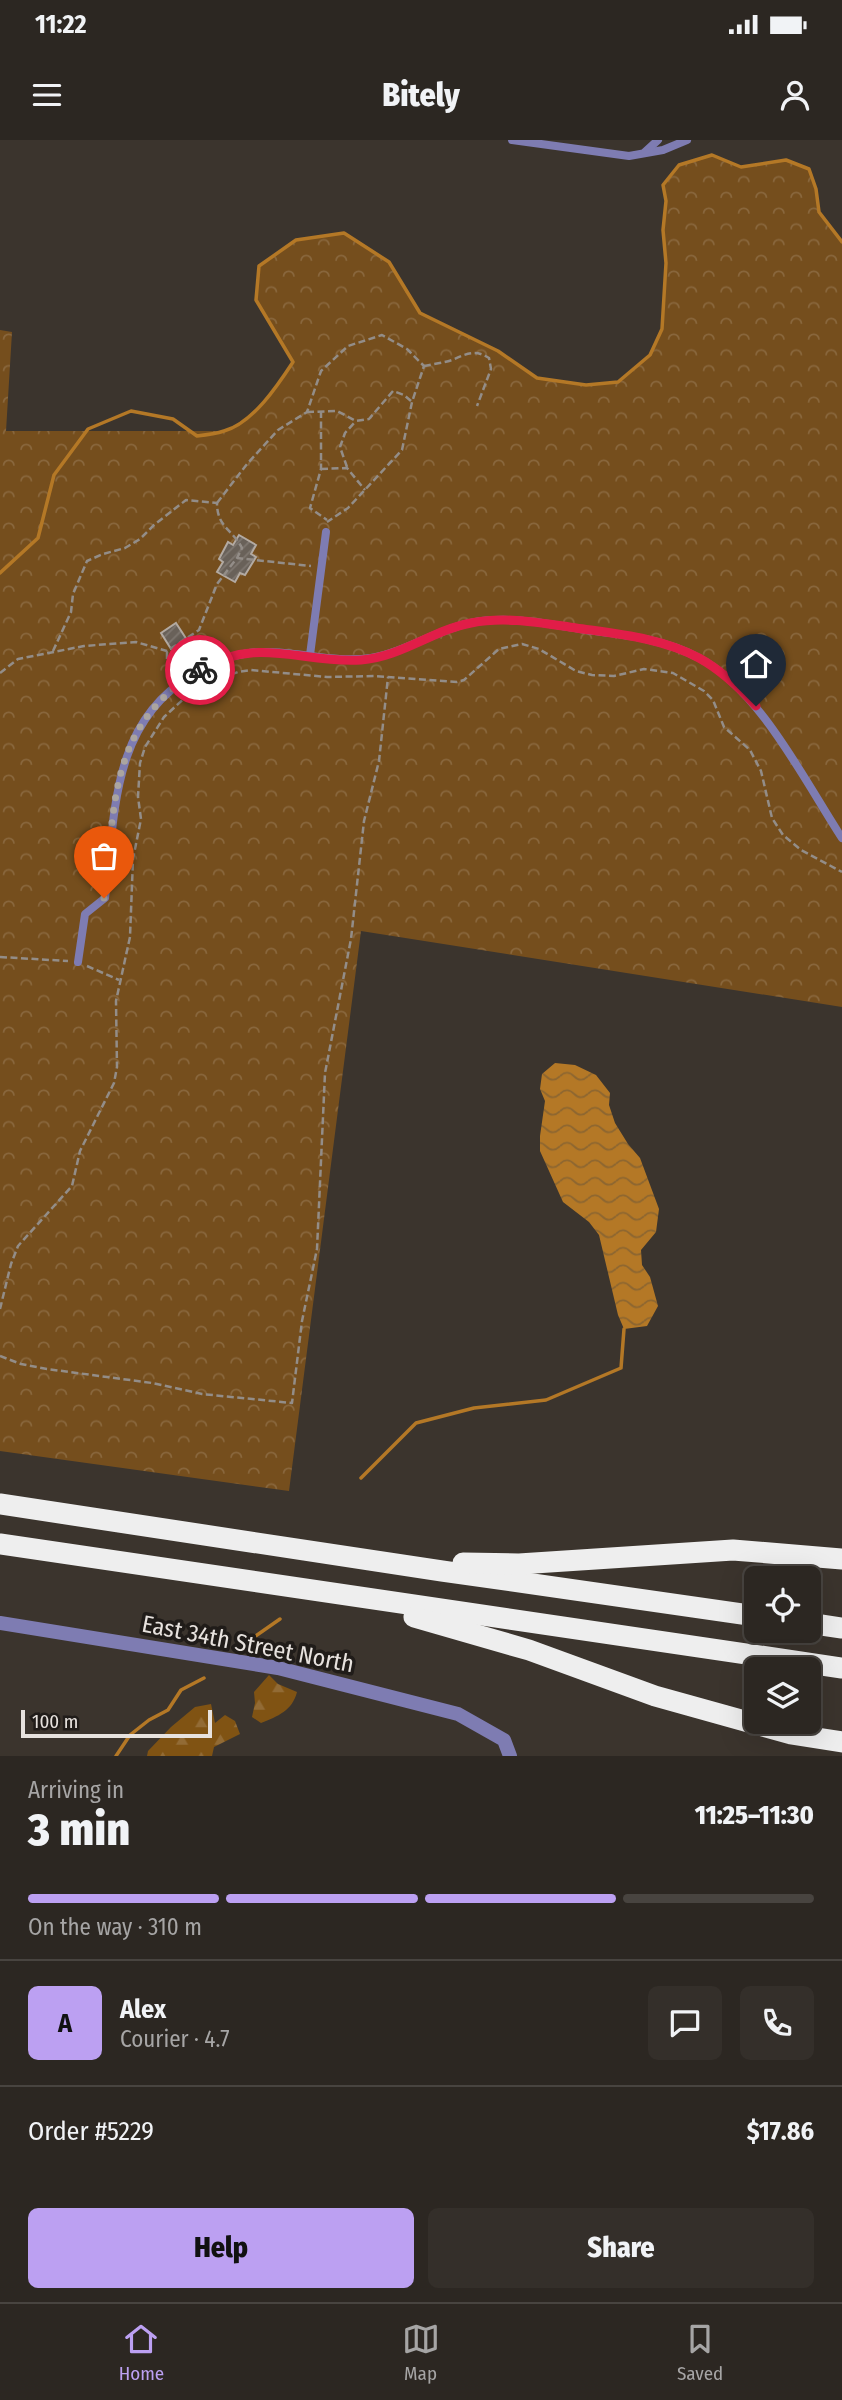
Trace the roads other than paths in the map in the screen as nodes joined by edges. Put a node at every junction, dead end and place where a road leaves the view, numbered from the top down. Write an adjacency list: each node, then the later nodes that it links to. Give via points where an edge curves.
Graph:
1 (512, 140): 4 (lane, via 615,156)
2 (658, 140): 4 (lane)
3 (687, 140): 4 (lane)
4 (645, 152)
5 (326, 532): 6 (lane)
6 (310, 655): 7 (lane, via 361,660 383,656 469,623 495,620 624,635 675,648 712,666 744,692); 8 (lane, via 249,653 211,663 162,696 137,730 127,753 119,779 104,898 85,914)
7 (842, 838)
8 (78, 962)
9 (0, 1504): 12 (highway)
10 (0, 1544): 13 (highway)
11 (842, 1559): 12 (highway, via 733,1550 519,1564)
12 (375, 1560): 14 (highway)
13 (334, 1594): 18 (highway); 19 (highway, via 529,1650 655,1696 791,1734)
14 (744, 1614)
15 (0, 1623): 20 (street, East 34th Street North, via 278,1668 458,1714 504,1740)
16 (821, 1625): 17 (highway)
17 (842, 1628)
18 (842, 1668)
19 (842, 1742)
20 (509, 1756)

